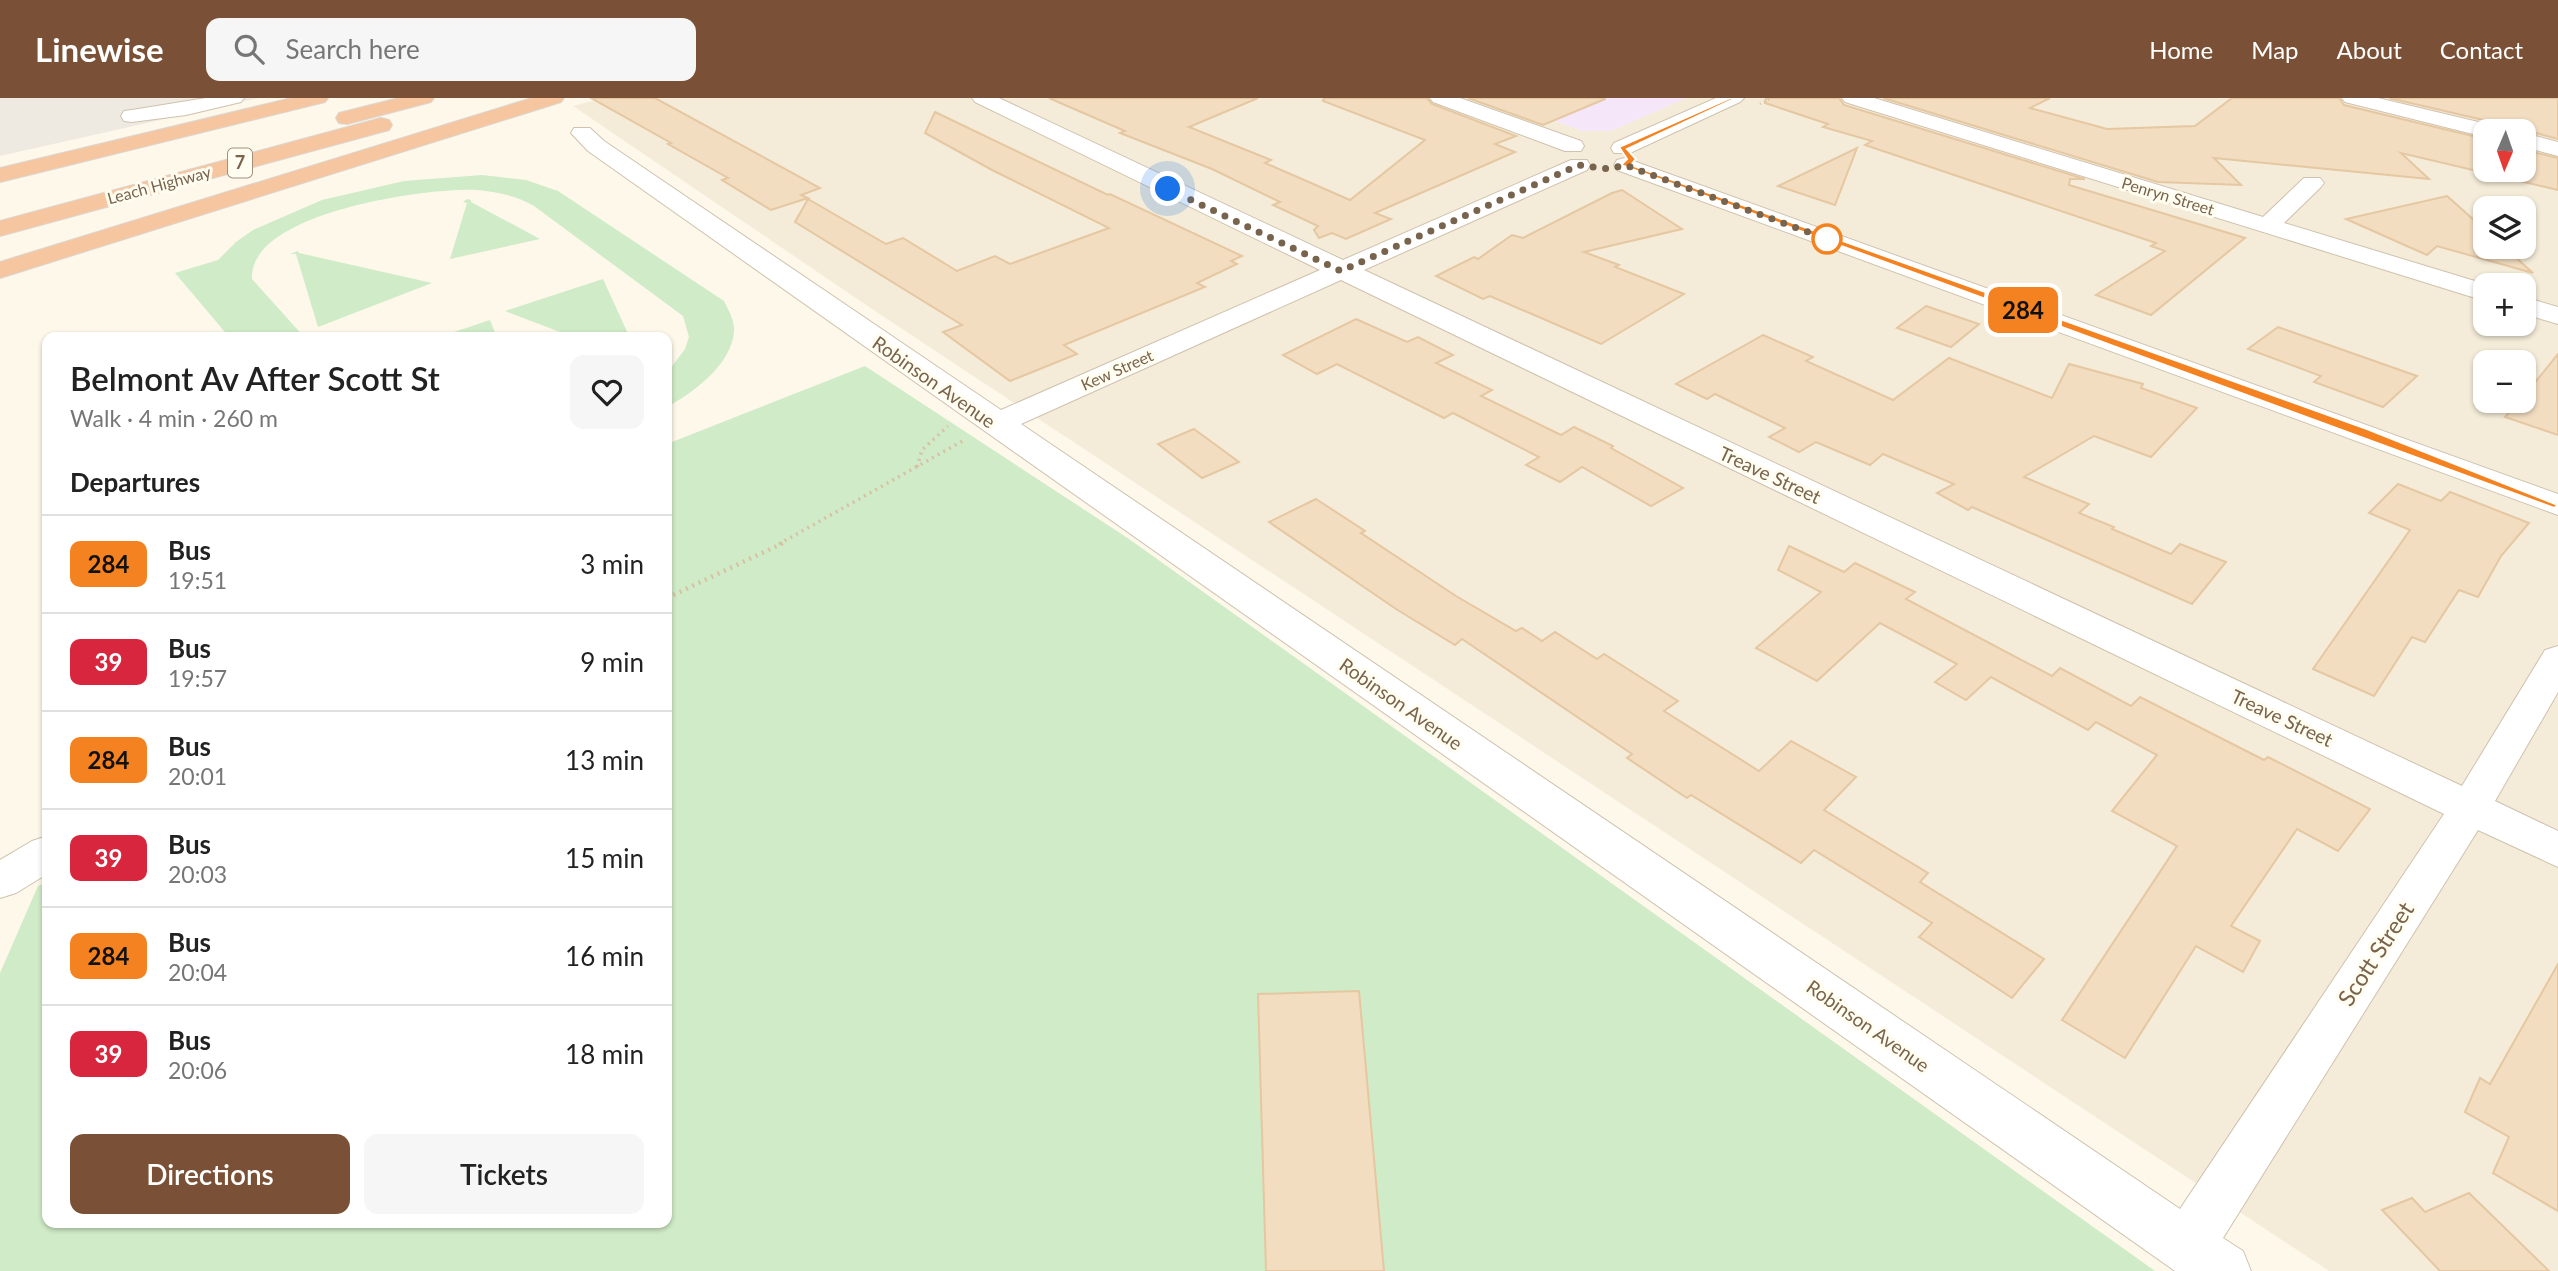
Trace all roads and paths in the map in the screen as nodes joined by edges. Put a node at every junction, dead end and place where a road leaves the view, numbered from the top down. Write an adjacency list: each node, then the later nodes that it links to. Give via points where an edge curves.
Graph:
1 (234, 98): 11 (street)
2 (318, 98): 17 (highway, 7)
3 (424, 98): 19 (highway, Leach Highway / 7)
4 (554, 98): 22 (highway)
5 (982, 98): 25 (street, Treave Street)
6 (1440, 98): 16 (street)
7 (1733, 98): 16 (street, Kew Street)
8 (1852, 98): 20 (street, Penryn Street)
9 (2353, 98): 12 (street)
10 (447, 107): 21 (highway, Leach Highway / 7)
11 (132, 116)
12 (2473, 128)
13 (582, 133): 29 (street, Robinson Avenue)
14 (2536, 143): 15 (street)
15 (2558, 149)
16 (1599, 152): 25 (street, Kew Street); 30 (street)
17 (0, 177)
18 (2312, 183): 20 (street)
19 (0, 210)
20 (2267, 226): 26 (street, Penryn Street)
21 (0, 229)
22 (35, 257): 23 (highway); 24 (highway)
23 (0, 263)
24 (0, 270)
25 (1341, 271): 29 (street, Kew Street); 33 (street, Treave Street)
26 (2473, 289)
27 (2536, 309): 28 (street)
28 (2558, 316)
29 (995, 424): 31 (path, via 786,541); 37 (street, Robinson Avenue)
30 (2558, 505)
31 (672, 596)
32 (2558, 659): 33 (street, Scott Street)
33 (2470, 808): 34 (street, Treave Street); 37 (street, Scott Street)
34 (2558, 850)
35 (42, 856): 36 (street)
36 (0, 881)
37 (2205, 1259)

